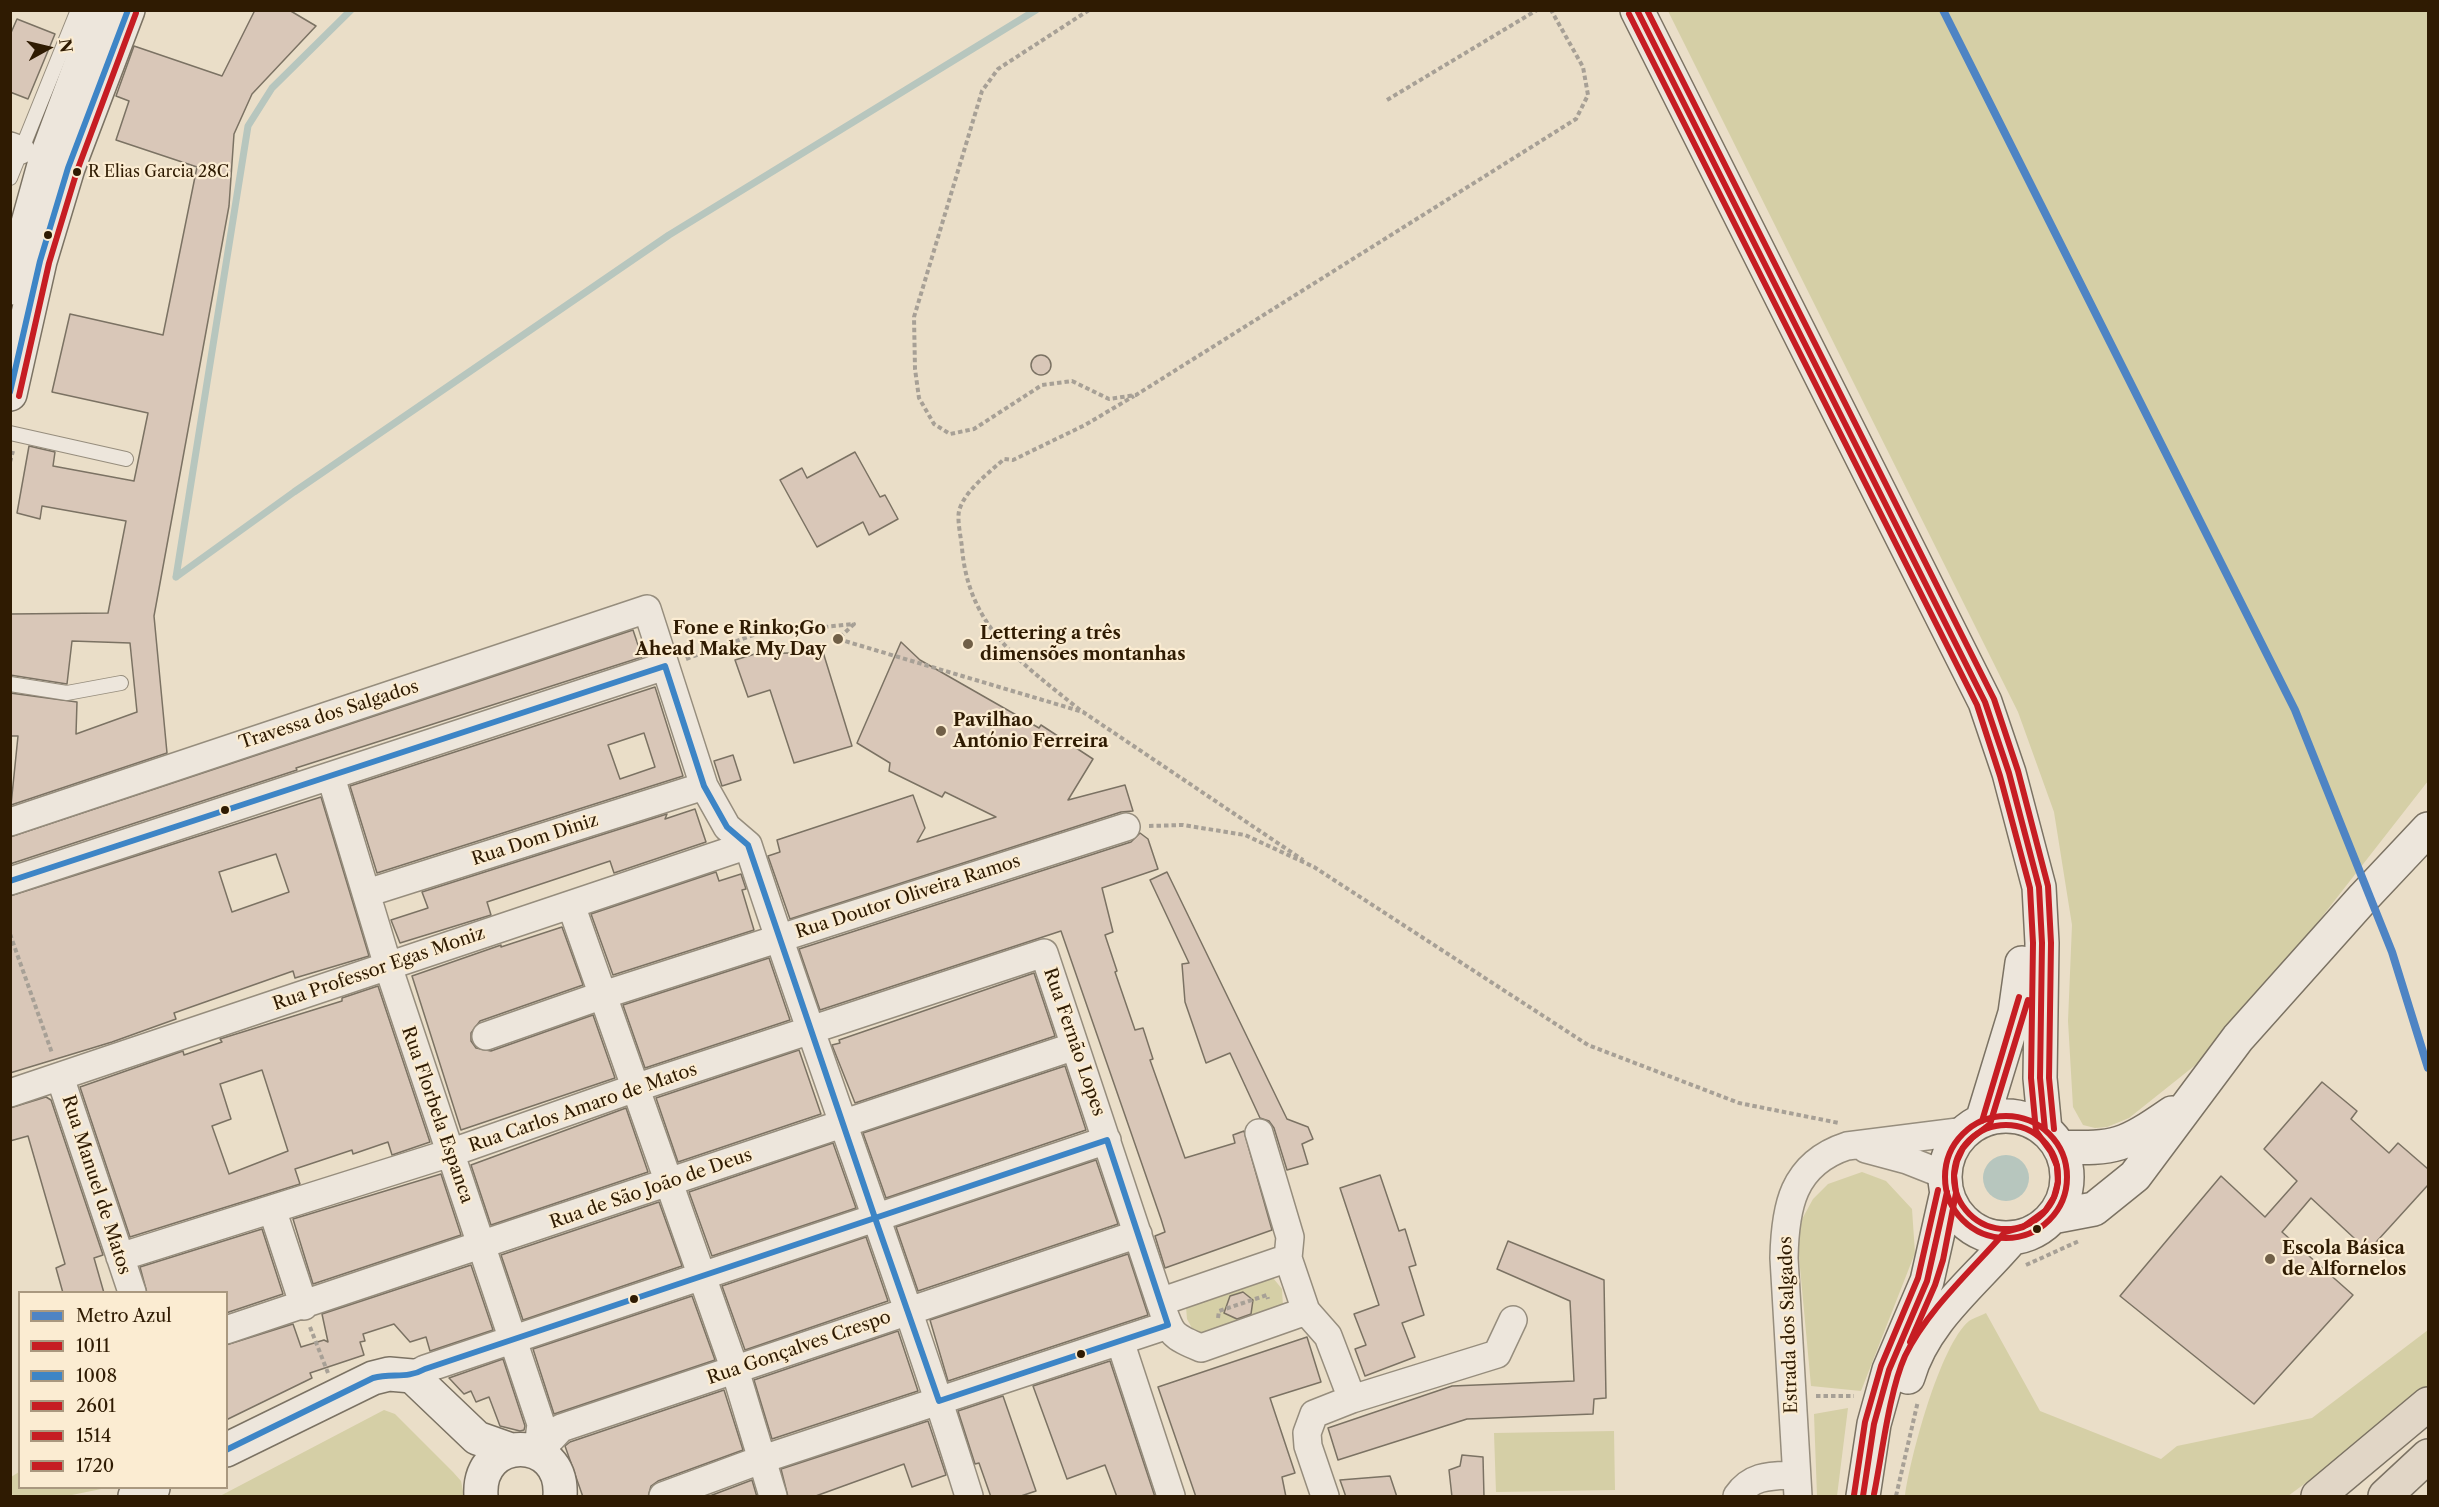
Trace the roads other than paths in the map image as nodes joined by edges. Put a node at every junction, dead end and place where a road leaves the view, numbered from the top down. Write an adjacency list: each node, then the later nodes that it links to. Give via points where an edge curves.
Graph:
1 (78, 10): 5 (lane)
2 (101, 10): 7 (main road, via 46,158)
3 (128, 10): 8 (main road, via 65,179 40,261)
4 (1637, 10): 14 (main road, via 1985,702)
5 (16, 148): 6 (lane)
6 (10, 177)
7 (10, 288)
8 (10, 394)
9 (10, 433): 10 (lane)
10 (126, 459)
11 (665, 666): 15 (street); 16 (street); 17 (street, Travessa dos Salgados, via 647,609)
12 (122, 683): 13 (lane, via 67,693)
13 (10, 684)
14 (2009, 773): 36 (main road, via 2022,876 2021,984 2015,1013); 39 (main road, via 2039,887 2040,1067)
15 (331, 777): 21 (street); 22 (street, Rua Florbela Espanca)
16 (704, 786): 20 (street, via 727,828); 22 (street, Rua Dom Diniz)
17 (10, 822)
18 (1126, 827): 24 (street, Rua Doutor Oliveira Ramos)
19 (2428, 830): 34 (main road, via 2238,1038)
20 (748, 845): 23 (street, Rua Professor Egas Moniz); 24 (street)
21 (10, 881)
22 (367, 893): 26 (street, Rua Florbela Espanca)
23 (571, 905): 26 (street, Rua Professor Egas Moniz); 27 (street)
24 (779, 939): 27 (street, Rua Doutor Oliveira Ramos); 28 (street)
25 (1044, 953): 28 (street, Rua Carlos Amaro de Matos); 30 (street, Rua Fernão Lopes)
26 (388, 966): 31 (street, Rua Professor Egas Moniz); 41 (street, Rua Florbela Espanca)
27 (603, 995): 29 (street, Rua Doutor Oliveira Ramos); 32 (street)
28 (811, 1032): 32 (street, Rua Carlos Amaro de Matos); 35 (street)
29 (486, 1036)
30 (1075, 1046): 35 (street, Rua de São João de Deus); 40 (street, Rua Fernão Lopes)
31 (60, 1077): 33 (street, Rua Professor Egas Moniz); 50 (street, Rua Manuel de Matos)
32 (635, 1088): 41 (street, Rua Carlos Amaro de Matos); 42 (street)
33 (10, 1093)
34 (2191, 1100): 39 (main road, via 2122,1144 2100,1148); 45 (main road, via 2127,1183 2094,1209)
35 (842, 1125): 42 (street, Rua de São João de Deus); 46 (street)
36 (1974, 1126): 38 (street); 39 (main road, via 1998,1116 2015,1116 2031,1121); 43 (main road, via 1955,1143 1948,1158)
37 (1259, 1133): 51 (street, via 1290,1237)
38 (1845, 1135): 43 (street); 71 (street, Estrada dos Salgados, via 1807,1171 1791,1195 1785,1220 1785,1294)
39 (2052, 1138): 45 (main road, via 2066,1164 2067,1183)
40 (1107, 1140): 46 (street); 47 (street, Rua Fernão Lopes)
41 (450, 1153): 44 (street, Rua Carlos Amaro de Matos); 48 (street, Rua Florbela Espanca)
42 (669, 1183): 48 (street, Rua de São João de Deus); 52 (street)
43 (1946, 1183): 49 (main road, via 1954,1208 1964,1221); 82 (main road, via 1927,1281 1889,1370 1874,1424)
44 (272, 1209): 50 (street, Rua Carlos Amaro de Matos); 54 (street)
45 (2052, 1216): 49 (main road, via 2027,1234)
46 (876, 1217): 52 (street); 55 (street)
47 (1138, 1234): 55 (street, Rua Gonçalves Crespo); 58 (street, Rua Fernão Lopes)
48 (481, 1246): 54 (street, Rua de São João de Deus); 60 (street, Rua Florbela Espanca)
49 (2018, 1252): 83 (main road, via 1934,1326 1912,1361)
50 (120, 1257): 53 (street, Rua Manuel de Matos)
51 (1288, 1258): 56 (street); 58 (street)
52 (702, 1276): 60 (street); 62 (street)
53 (131, 1291)
54 (304, 1306): 59 (street, Rua de São João de Deus)
55 (908, 1311): 62 (street, Rua Gonçalves Crespo); 65 (street)
56 (1306, 1311): 58 (street, via 1201,1348); 64 (street, via 1328,1336)
57 (1513, 1320): 64 (street, via 1497,1354)
58 (1169, 1322): 61 (street)
59 (228, 1329)
60 (513, 1340): 63 (street); 68 (street, Rua Florbela Espanca, via 541,1424 539,1440)
61 (1120, 1341): 65 (street); 79 (street)
62 (735, 1370): 68 (street, Rua Gonçalves Crespo, via 561,1428 548,1443); 70 (street)
63 (412, 1376): 67 (main road, via 389,1374 373,1378); 68 (main road, via 477,1438); 72 (main road, via 472,1453)
64 (1352, 1399): 80 (street, via 1314,1414 1306,1433)
65 (939, 1401): 70 (street); 78 (street)
66 (2428, 1404): 84 (highway)
67 (228, 1449)
68 (530, 1453): 72 (main road, via 491,1461); 75 (main road, via 558,1473)
69 (2428, 1456): 85 (highway)
70 (763, 1460): 76 (street); 77 (street)
71 (1797, 1486): 81 (street, via 1754,1479 1744,1485)
72 (481, 1488)
73 (151, 1489): 74 (main road)
74 (135, 1497)
75 (560, 1497)
76 (663, 1497)
77 (773, 1497)
78 (969, 1497)
79 (1171, 1497)
80 (1325, 1497)
81 (1737, 1497)
82 (1863, 1497)
83 (1883, 1497)
84 (2318, 1497)
85 (2385, 1497)

